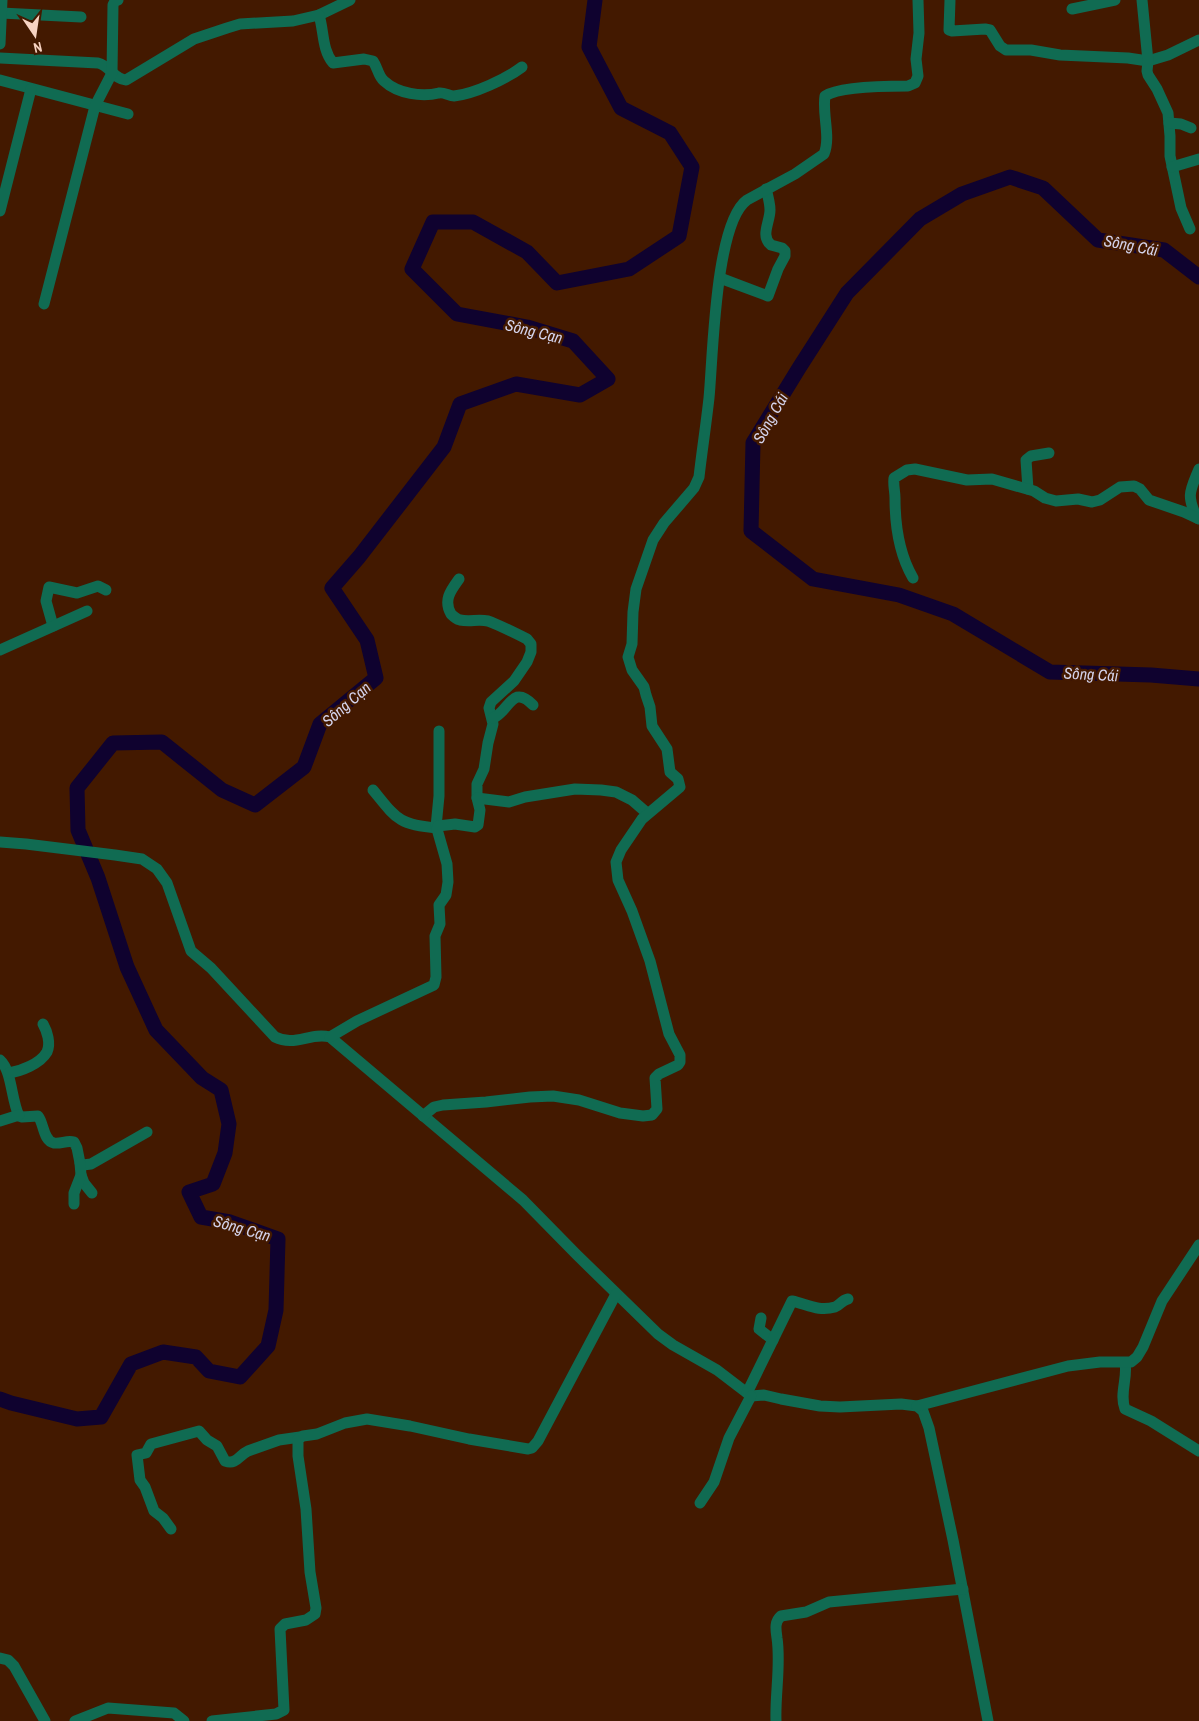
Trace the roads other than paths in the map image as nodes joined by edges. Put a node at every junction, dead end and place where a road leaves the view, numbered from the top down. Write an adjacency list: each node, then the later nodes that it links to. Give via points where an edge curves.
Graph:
1 (2, 0): 9 (street)
2 (118, 0): 17 (street, via 113,4)
3 (350, 0): 10 (street)
4 (918, 0): 26 (street, via 918,76 915,83 844,90 825,96 824,154)
5 (950, 0): 15 (street, via 949,30 990,30 1004,49)
6 (1115, 0): 8 (street)
7 (1142, 0): 15 (street)
8 (1072, 8)
9 (1, 13): 11 (street); 13 (street)
10 (318, 15): 16 (street, via 326,52 333,63 364,59 373,62 384,81 412,95 442,93 454,96 470,92); 17 (street, via 293,21 240,24 194,39 131,78 121,80)
11 (81, 17)
12 (1199, 40): 15 (street)
13 (0, 44)
14 (0, 58): 17 (street, via 98,63 104,64)
15 (1148, 62): 22 (street, via 1148,75 1165,106)
16 (522, 67)
17 (112, 73): 20 (street)
18 (0, 80): 19 (street)
19 (32, 89): 20 (street); 27 (street)
20 (95, 106): 21 (street); 30 (street)
21 (128, 114)
22 (1170, 123): 23 (street); 25 (street)
23 (1191, 128)
24 (1199, 159): 25 (street)
25 (1172, 167): 28 (street, via 1181,208)
26 (766, 190): 29 (street, via 740,204); 29 (street, via 770,210 766,239 771,246 785,251 768,296)
27 (0, 211)
28 (1190, 229)
29 (720, 278): 46 (street, via 698,477 694,488 653,540 636,589 632,612 632,644 628,659 644,687 652,726 667,750 670,772 678,779 680,787)
30 (44, 304)
31 (1049, 453): 33 (street, via 1026,460)
32 (1199, 468): 34 (street, via 1190,493)
33 (1028, 489): 34 (street, via 1051,501 1078,499 1092,502 1120,487 1134,486 1149,500); 36 (street, via 992,479 967,480 922,469 907,470 896,476 894,513 900,547)
34 (1198, 519)
35 (459, 578): 42 (street, via 447,601 454,618 492,622 527,639 530,644 530,656 522,671 491,702)
36 (913, 578)
37 (106, 590): 39 (street, via 98,586 77,593 49,587 46,601)
38 (87, 611): 39 (street)
39 (53, 626): 40 (street)
40 (0, 650)
41 (533, 705): 42 (street, via 526,698 518,697)
42 (492, 718): 45 (street, via 484,769 477,784)
43 (440, 731): 47 (street)
44 (373, 790): 47 (street, via 392,813 406,823)
45 (477, 798): 46 (street, via 509,802 575,789 601,790 616,792 632,800); 47 (street, via 480,810 478,825 446,824)
46 (647, 813): 54 (street, via 616,862 618,880 650,961 669,1034 681,1058 678,1065 655,1078 655,1112 647,1116 628,1114 553,1096 443,1105)
47 (436, 828): 50 (street, via 447,864 448,882 435,936 434,985)
48 (0, 842): 50 (street, via 142,859 167,883 191,951 275,1037 284,1042 312,1036)
49 (43, 1024): 52 (street, via 47,1032 47,1052 27,1069)
50 (330, 1037): 54 (street)
51 (0, 1060): 52 (street)
52 (9, 1073): 53 (street, via 10,1090)
53 (19, 1115): 55 (street); 57 (street, via 38,1116 49,1141 74,1142)
54 (422, 1116): 61 (street, via 524,1200)
55 (0, 1121)
56 (146, 1132): 57 (street)
57 (80, 1169): 58 (street); 59 (street)
58 (92, 1194)
59 (74, 1204)
60 (1199, 1245): 65 (street, via 1162,1301 1137,1357)
61 (616, 1294): 66 (street, via 658,1334 718,1370); 68 (street, via 532,1448 368,1420 345,1423)
62 (848, 1299): 64 (street, via 822,1309 792,1301)
63 (761, 1318): 64 (street, via 759,1329)
64 (773, 1340): 66 (street)
65 (1125, 1363): 67 (street, via 1068,1366); 69 (street, via 1125,1409)
66 (749, 1395): 67 (street, via 830,1407); 70 (street, via 729,1438 714,1482)
67 (917, 1406): 72 (street, via 923,1411 929,1428)
68 (300, 1437): 71 (street, via 279,1440 248,1451 231,1463 199,1431 151,1444 146,1453 137,1456 139,1478 154,1511); 77 (street, via 297,1447 316,1614 306,1620 285,1624 280,1629 284,1710 276,1714)
69 (1199, 1451)
70 (700, 1503)
71 (171, 1529)
72 (963, 1590): 78 (street, via 829,1602 806,1612 778,1618); 79 (street)
73 (0, 1658): 74 (street, via 14,1666)
74 (45, 1721)
75 (75, 1721): 76 (street, via 108,1708 174,1713)
76 (184, 1721)
77 (212, 1721)
78 (776, 1721)
79 (988, 1721)

